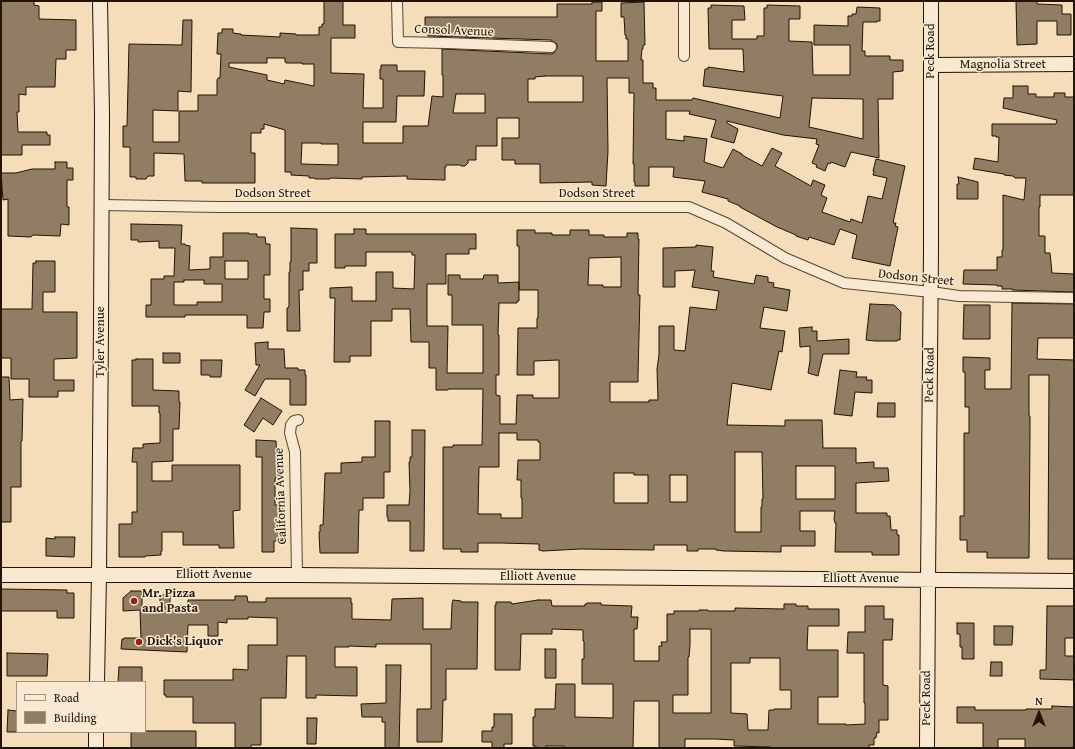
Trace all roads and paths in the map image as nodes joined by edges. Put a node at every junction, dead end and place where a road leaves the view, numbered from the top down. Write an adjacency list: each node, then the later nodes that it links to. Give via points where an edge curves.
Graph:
1 (100, 1): 9 (main road, Tyler Avenue)
2 (397, 1): 5 (street, Consol Avenue, via 398,42)
3 (684, 1): 6 (street)
4 (931, 1): 8 (main road, Peck Road)
5 (551, 47)
6 (684, 56)
7 (1074, 64): 8 (main road, Magnolia Street)
8 (931, 65): 10 (main road, Peck Road)
9 (102, 205): 10 (street, Dodson Street, via 689,207 726,223 785,258 844,283); 14 (main road, Tyler Avenue)
10 (931, 292): 11 (street, Dodson Street, via 959,296); 16 (main road, Peck Road)
11 (1074, 298)
12 (298, 420): 15 (street, California Avenue, via 294,420 290,432 295,452)
13 (1, 575): 14 (main road, Elliott Avenue)
14 (99, 575): 15 (main road, Elliott Avenue); 18 (main road, Tyler Avenue)
15 (297, 575): 16 (main road, Elliott Avenue)
16 (928, 580): 17 (main road, Elliott Avenue); 21 (main road, Peck Road)
17 (1074, 581)
18 (97, 681)
19 (96, 733): 20 (main road)
20 (96, 748)
21 (927, 748)

